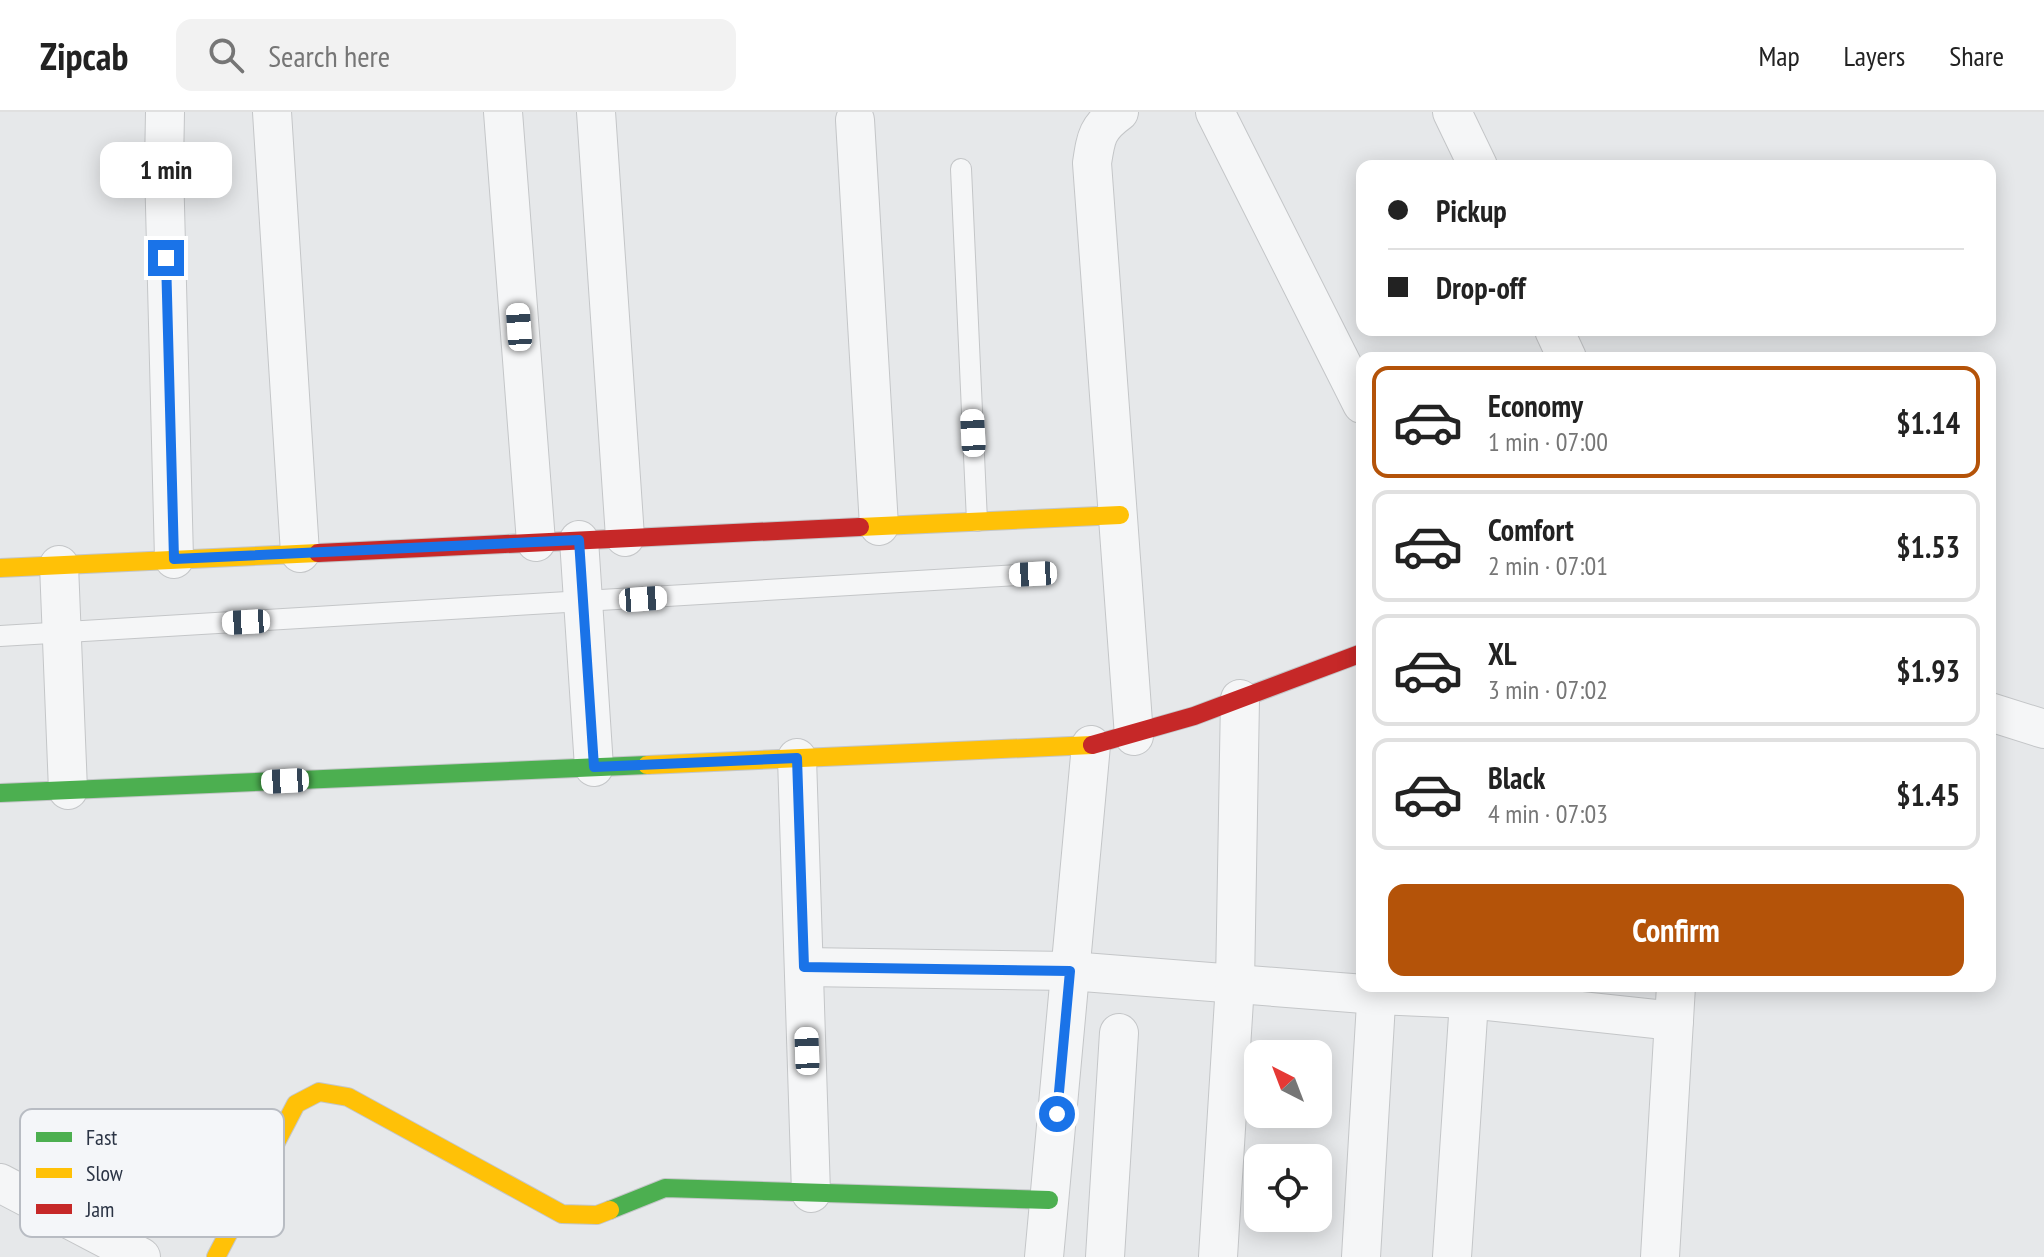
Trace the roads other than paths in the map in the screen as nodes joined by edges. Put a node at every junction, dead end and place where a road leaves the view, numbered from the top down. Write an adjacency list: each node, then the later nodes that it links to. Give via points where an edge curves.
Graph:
1 (165, 112): 19 (street)
2 (272, 112): 18 (street)
3 (503, 112): 17 (street)
4 (596, 112): 15 (street)
5 (1119, 112): 12 (street, via 1096,137 1092,163)
6 (1215, 112): 11 (street)
7 (1452, 112): 9 (street)
8 (855, 120): 14 (street)
9 (1475, 160)
10 (961, 169): 13 (lane)
11 (1356, 392)
12 (1120, 515): 13 (street); 30 (street)
13 (977, 521): 14 (street)
14 (879, 526): 15 (street)
15 (625, 537): 16 (street)
16 (579, 540): 17 (street); 23 (street)
17 (536, 542): 18 (street)
18 (300, 553): 19 (street)
19 (174, 559): 20 (street)
20 (59, 565): 21 (street); 24 (street)
21 (0, 568)
22 (1033, 574): 23 (lane)
23 (583, 603): 24 (lane); 33 (street)
24 (62, 633): 25 (lane); 34 (street)
25 (0, 636)
26 (1356, 655): 27 (street)
27 (1240, 699): 30 (street); 38 (street)
28 (1996, 714): 29 (street)
29 (2044, 729)
30 (1134, 736): 31 (street)
31 (1091, 745): 32 (street); 37 (street)
32 (797, 758): 33 (street); 36 (street)
33 (594, 767): 34 (street)
34 (68, 790): 35 (street)
35 (0, 793)
36 (804, 967): 37 (street); 47 (street)
37 (1070, 971): 38 (street); 48 (street)
38 (1235, 984): 39 (street); 55 (street)
39 (1356, 989)
40 (1377, 992): 56 (street)
41 (1469, 992): 42 (street); 57 (street)
42 (1675, 1004): 58 (street)
43 (1119, 1033): 54 (street)
44 (284, 1127): 47 (street, via 296,1104 319,1092 348,1097 562,1214 597,1215 665,1188)
45 (0, 1183): 46 (street)
46 (20, 1193)
47 (811, 1193): 48 (street)
48 (1049, 1200): 53 (street)
49 (103, 1237): 51 (street)
50 (226, 1237): 52 (street)
51 (141, 1257)
52 (216, 1257)
53 (1044, 1257)
54 (1105, 1257)
55 (1218, 1257)
56 (1361, 1257)
57 (1452, 1257)
58 (1660, 1257)

